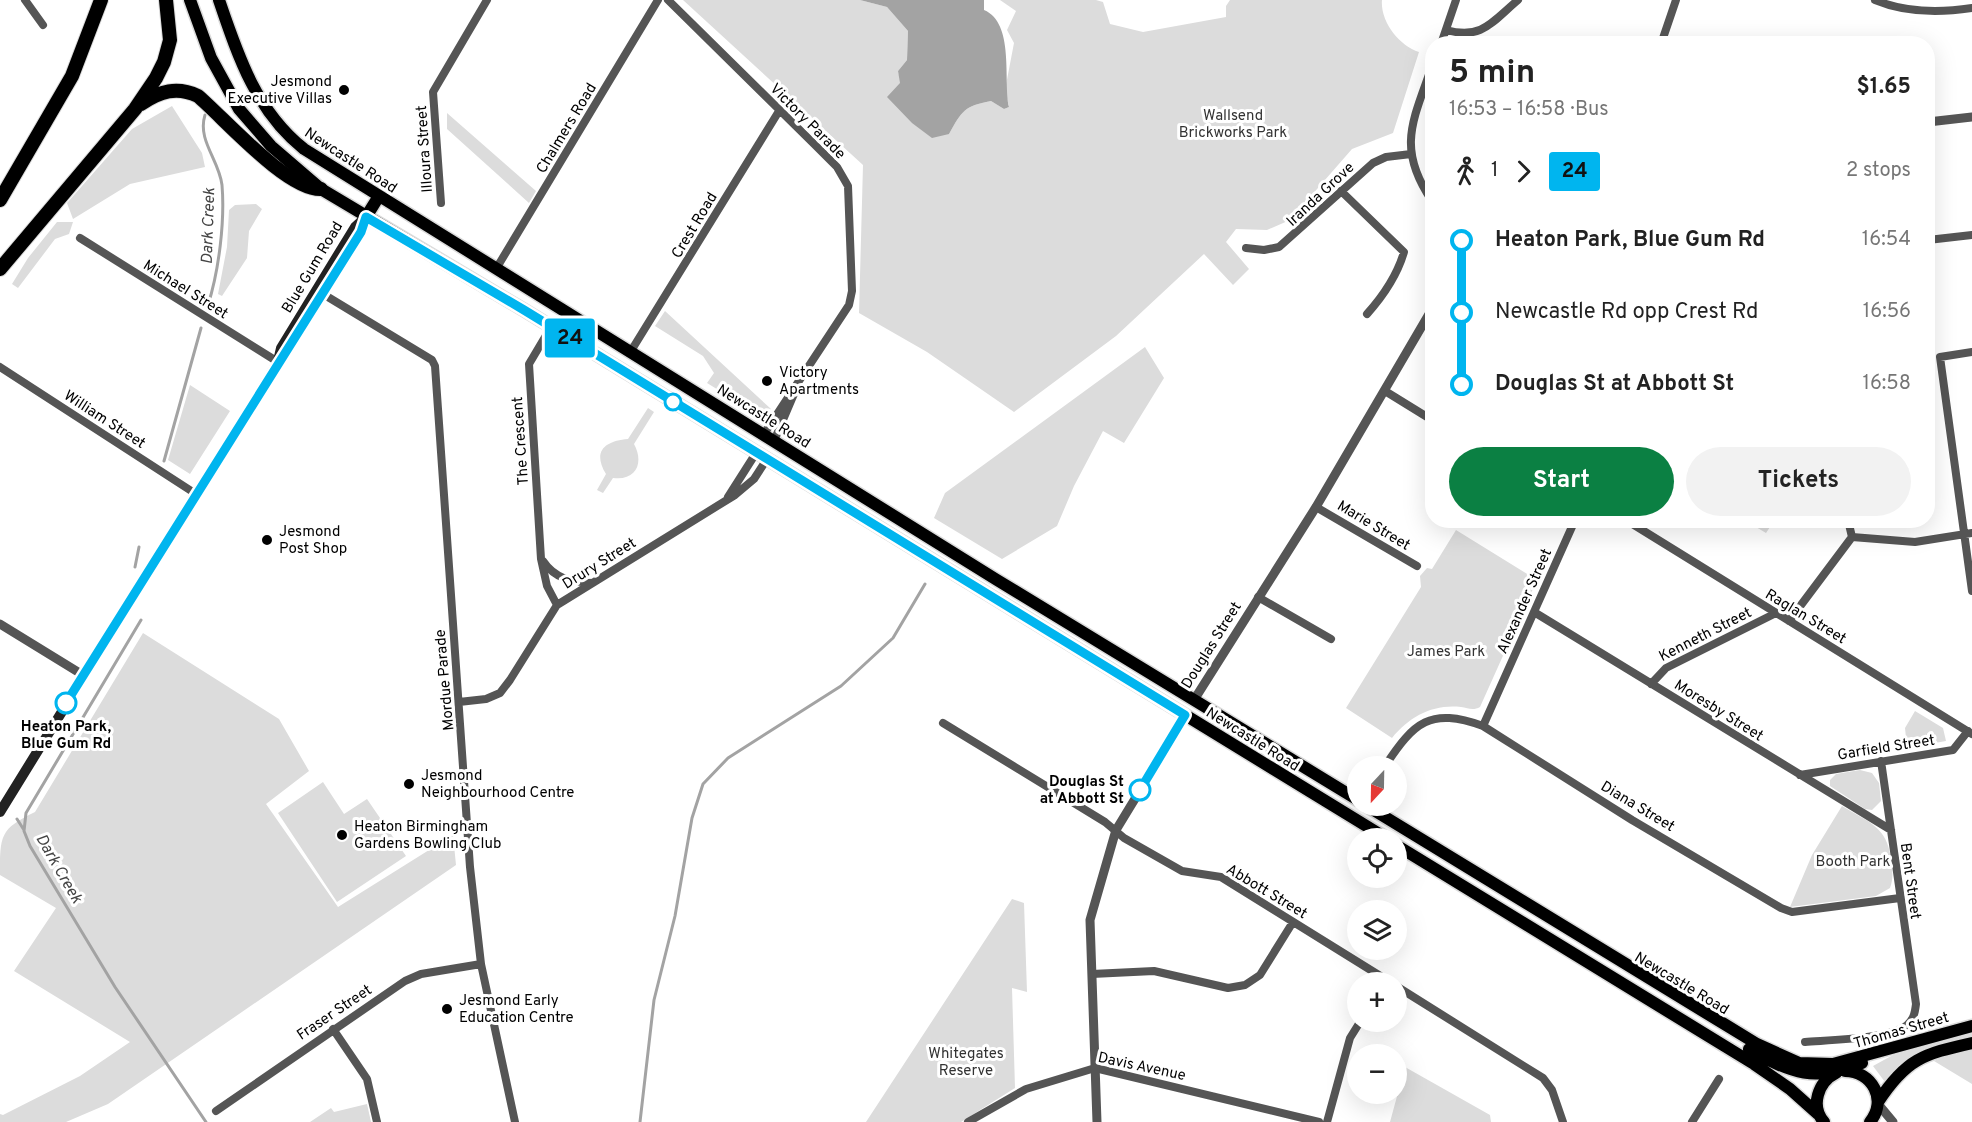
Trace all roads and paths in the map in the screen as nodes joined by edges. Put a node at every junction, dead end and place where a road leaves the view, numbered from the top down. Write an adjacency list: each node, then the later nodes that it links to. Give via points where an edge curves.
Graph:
1 (25, 0): 14 (street)
2 (101, 0): 28 (highway, via 72,76)
3 (166, 0): 19 (highway, via 170,28 167,54)
4 (190, 0): 25 (highway, Newcastle Road, via 211,58 239,109 271,146)
5 (219, 0): 27 (highway, Newcastle Road, via 244,69 268,113 304,149)
6 (487, 0): 29 (street, Illoura Street, via 433,92)
7 (658, 0): 35 (street, Chalmers Road)
8 (668, 0): 20 (street, Victory Parade)
9 (1456, 0): 15 (street)
10 (1518, 0): 15 (street, via 1483,30 1463,35)
11 (1676, 0): 17 (street)
12 (1875, 0): 13 (street, via 1917,10 1945,12)
13 (1972, 8)
14 (43, 25)
15 (1446, 30): 16 (street)
16 (1444, 36)
17 (1664, 36)
18 (1425, 85): 23 (street, via 1414,116)
19 (135, 109): 25 (highway, via 164,92 194,94 272,163 311,189); 36 (highway)
20 (780, 111): 41 (street, Crest Road); 45 (street, Victory Parade, via 844,177 850,202 851,298)
21 (1972, 117): 22 (street)
22 (1935, 121)
23 (1411, 154): 24 (street); 26 (street, Iranda Grove, via 1373,163)
24 (1425, 188)
25 (321, 189): 30 (highway, Newcastle Road)
26 (1341, 191): 34 (street, Iranda Grove, via 1279,247); 38 (street, via 1404,252 1385,294)
27 (379, 196): 30 (highway); 35 (highway, Newcastle Road)
28 (0, 201)
29 (441, 203)
30 (366, 217): 37 (main road, Blue Gum Road); 40 (highway, Newcastle Road); 43 (main road, Blue Gum Road, via 355,226 281,348)
31 (1972, 235): 33 (street)
32 (80, 238): 43 (street, Michael Street)
33 (1935, 239)
34 (1246, 248)
35 (496, 268): 41 (highway, Newcastle Road)
36 (0, 269)
37 (323, 294): 43 (main road, Blue Gum Road); 72 (street, Mordue Parade, via 432,360 435,366)
38 (1367, 314)
39 (1425, 325): 46 (street, Douglas Street)
40 (551, 327): 49 (highway, Newcastle Road); 58 (street, The Crescent, via 529,364)
41 (631, 351): 48 (highway, Newcastle Road)
42 (1972, 352): 56 (street, via 1940,357)
43 (278, 362): 50 (main road, Blue Gum Road)
44 (0, 367): 50 (street, William Street)
45 (797, 387): 48 (street, Victory Parade); 48 (street, Victory Parade, via 777,411)
46 (1385, 391): 47 (street); 52 (street, Douglas Street)
47 (1425, 416)
48 (769, 437): 49 (highway); 71 (highway, Newcastle Road)
49 (761, 456): 51 (street, Drury Street); 51 (street, Drury Street, via 749,484); 73 (highway, Newcastle Road)
50 (196, 494): 69 (main road, Blue Gum Road)
51 (720, 504): 60 (street, Drury Street)
52 (1316, 507): 59 (street, Marie Street); 62 (street, Douglas Street)
53 (1571, 528): 64 (street, Alexander Street)
54 (1639, 528): 65 (street, Raglan Street)
55 (1850, 528): 57 (street)
56 (1968, 534): 57 (street, via 1915,542); 61 (street)
57 (1852, 537): 66 (street)
58 (541, 559): 60 (street, via 565,580); 63 (street, The Crescent, via 547,586)
59 (1417, 566)
60 (594, 583): 63 (street, Drury Street)
61 (1972, 591)
62 (1258, 597): 68 (street); 71 (street, Douglas Street)
63 (557, 605): 72 (street, Drury Street, via 500,693)
64 (1534, 612): 70 (street, Moresby Street); 75 (street, Alexander Street)
65 (1776, 613): 66 (street, Raglan Street); 70 (street, Kenneth Street, via 1666,668)
66 (1789, 621): 76 (street, Raglan Street)
67 (0, 624): 69 (street)
68 (1331, 639)
69 (83, 675): 81 (main road, Blue Gum Road)
70 (1652, 684): 79 (street, Moresby Street)
71 (1194, 700): 73 (highway, Douglas Street); 80 (highway, Newcastle Road)
72 (459, 702): 89 (street, Mordue Parade)
73 (1185, 715): 83 (highway, Newcastle Road); 84 (street, Douglas Street)
74 (943, 723): 84 (street, Abbott Street)
75 (1483, 726): 77 (street, Diana Street, via 1457,717 1434,718 1408,734); 87 (street, Diana Street, via 1781,908 1792,912)
76 (1970, 733): 78 (street, Garfield Street, via 1953,750)
77 (1392, 756)
78 (1881, 762): 79 (street, Garfield Street); 85 (street, Bent Street)
79 (1800, 775): 85 (street, Moresby Street)
80 (1347, 793)
81 (0, 812)
82 (1383, 816): 100 (highway, Newcastle Road, via 1782,1058)
83 (1370, 828)
84 (1116, 830): 88 (street, Abbott Street, via 1182,871 1221,877); 91 (street, Douglas Street, via 1090,920)
85 (1891, 830): 87 (street, Bent Street)
86 (1407, 852): 104 (highway, via 1754,1064 1790,1089)
87 (1900, 898): 93 (street, Bent Street)
88 (1293, 922): 90 (street, Abbott Street); 91 (street, via 1260,975 1245,986 1228,988 1154,971)
89 (481, 964): 95 (street, Fraser Street, via 405,981); 106 (street, Mordue Parade)
90 (1371, 972)
91 (1092, 974): 99 (street, Douglas Street)
92 (1407, 993): 111 (street, via 1543,1078 1552,1090)
93 (1916, 1004): 97 (street, Thomas Street, via 1913,1018 1897,1031)
94 (1972, 1026): 100 (highway, Thomas Street)
95 (333, 1029): 103 (street, Fraser Street); 105 (street, via 367,1079)
96 (1355, 1032): 110 (street, via 1346,1051)
97 (1805, 1042)
98 (1972, 1043): 102 (highway, Thomas Street, via 1917,1060 1898,1074)
99 (1095, 1068): 107 (street, Davis Avenue, via 1026,1089); 108 (street, Douglas Street); 109 (street, Davis Avenue)
100 (1839, 1069): 102 (highway, via 1869,1080 1877,1092); 104 (highway, via 1820,1087)
101 (1719, 1079): 112 (street)
102 (1878, 1103): 113 (highway, Thomas Street); 114 (street)
103 (216, 1112)
104 (1820, 1119)
105 (377, 1122)
106 (515, 1122)
107 (968, 1122)
108 (1097, 1122)
109 (1319, 1122)
110 (1327, 1122)
111 (1563, 1122)
112 (1692, 1122)
113 (1870, 1122)
114 (1893, 1122)

